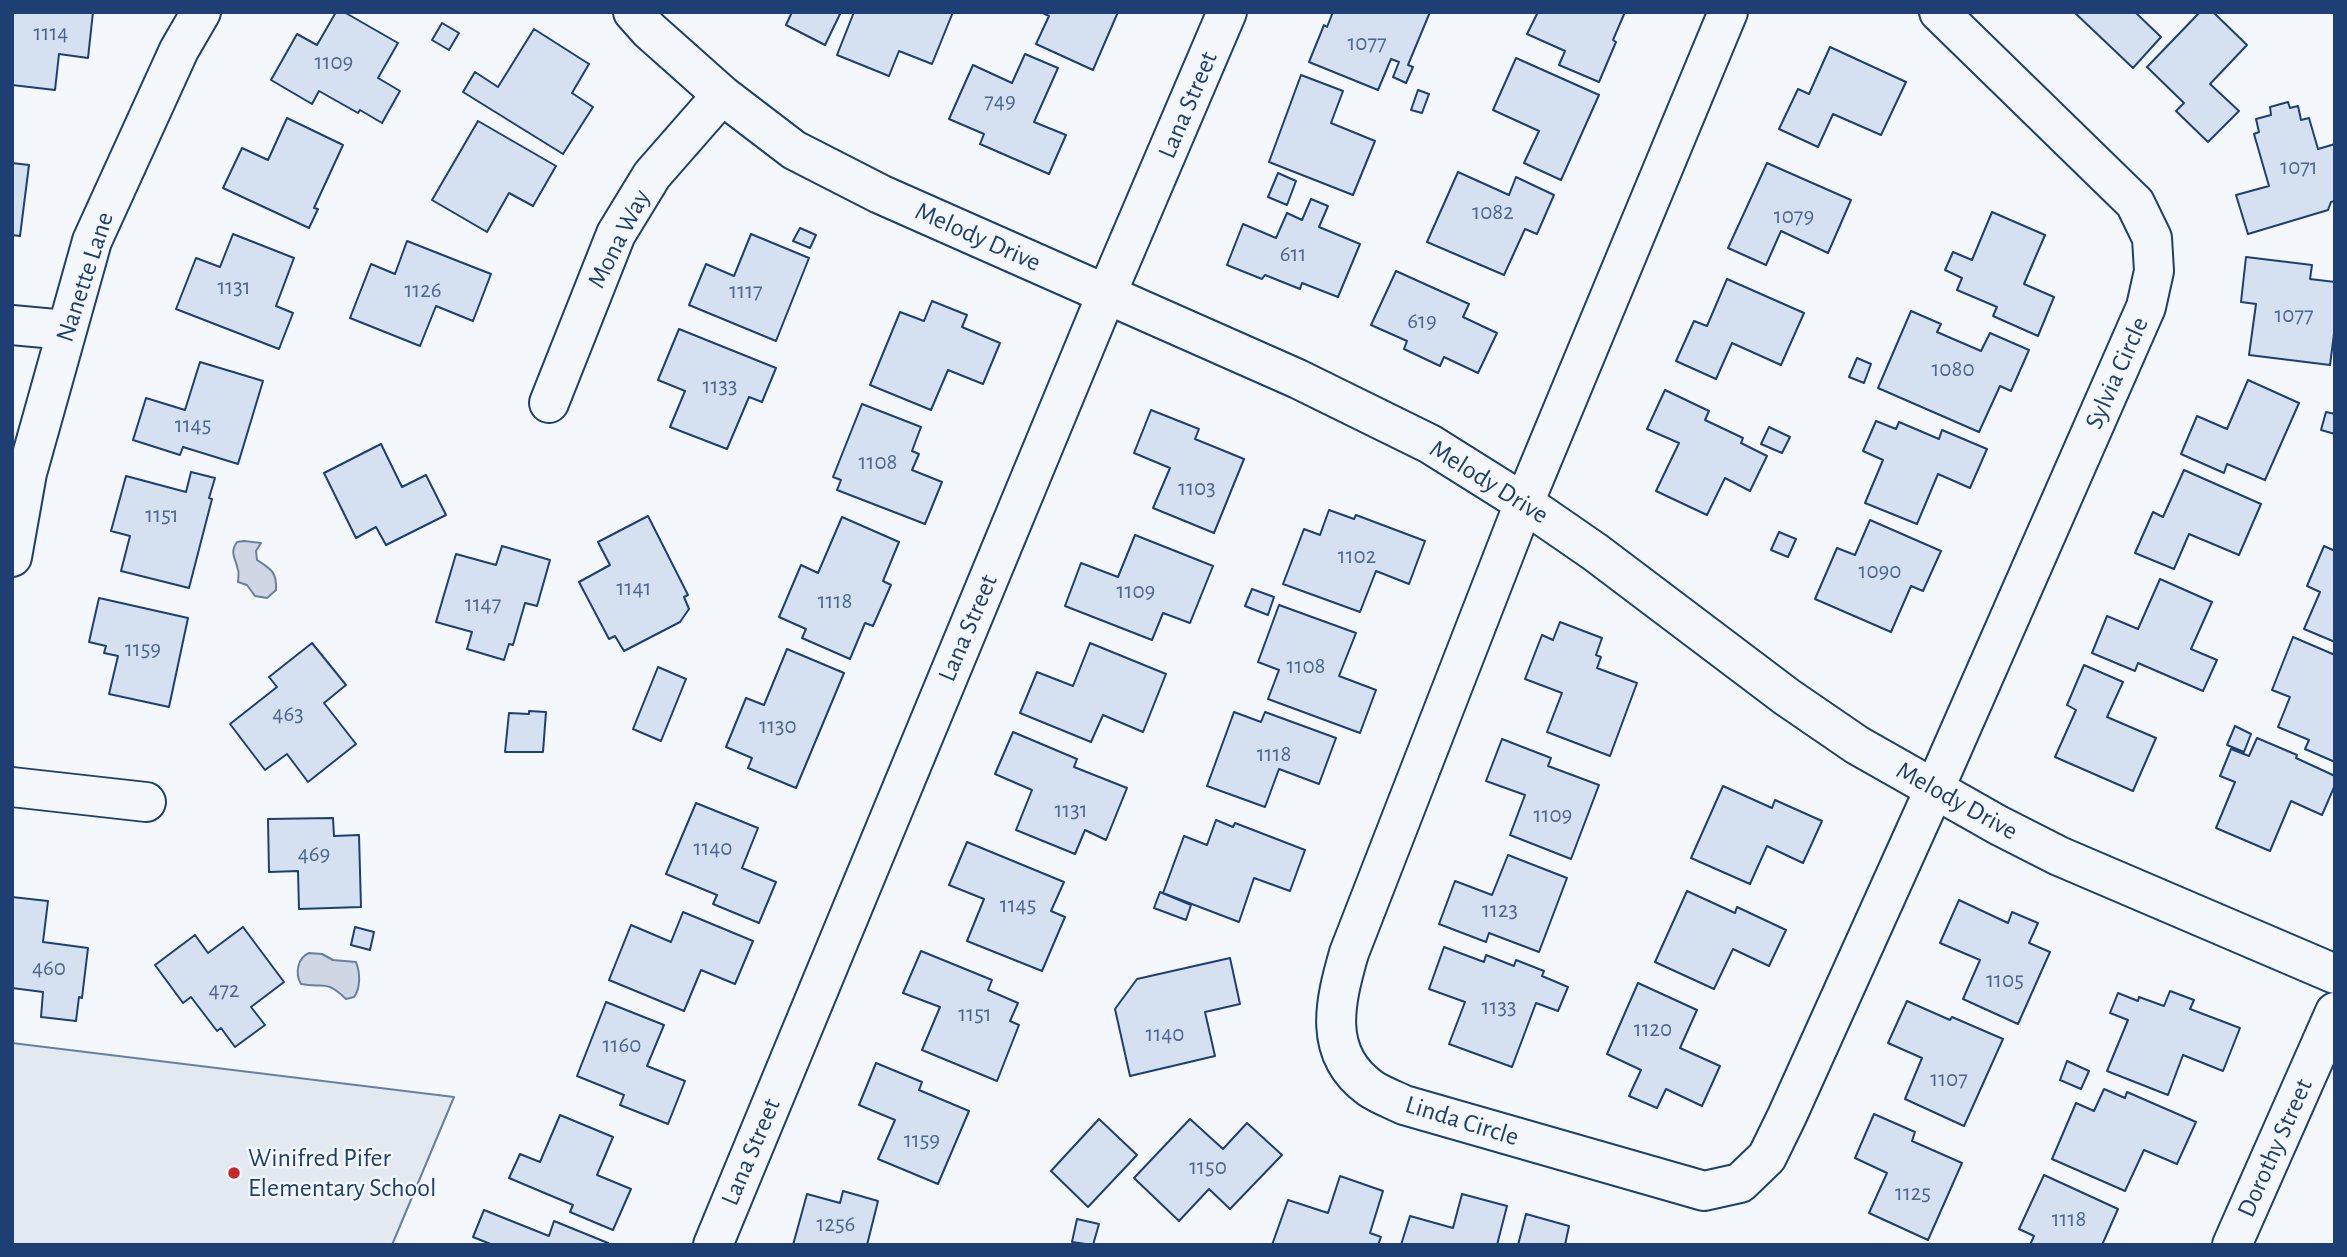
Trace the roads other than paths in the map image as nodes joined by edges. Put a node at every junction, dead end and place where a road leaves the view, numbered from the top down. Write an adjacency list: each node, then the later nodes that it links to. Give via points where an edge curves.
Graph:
1 (201, 12): 9 (street, Nanette Lane, via 178,50 92,241)
2 (633, 12): 6 (street, Melody Drive)
3 (1227, 12): 7 (street, Lana Street)
4 (1728, 12): 11 (street)
5 (1939, 12): 14 (street, Sylvia Circle, via 2135,203 2152,238 2154,271 2146,307)
6 (722, 95): 7 (street, Melody Drive, via 794,150 880,194); 10 (street, Mona Way, via 652,175 615,234)
7 (1107, 293): 11 (street, Melody Drive, via 1430,444); 18 (street, Lana Street)
8 (12, 325): 9 (street)
9 (66, 330): 12 (street, Nanette Lane, via 27,473)
10 (550, 403)
11 (1524, 503): 14 (street, Melody Drive, via 1787,698); 14 (street, Linda Circle, via 1349,953 1338,994 1335,1032 1346,1064 1370,1088 1405,1105 1661,1181 1704,1191 1740,1183 1767,1157 1782,1127)
12 (12, 557)
13 (12, 786): 15 (street)
14 (1934, 789): 16 (street, Melody Drive, via 2059,856)
15 (146, 802)
16 (2335, 974)
17 (2335, 1012): 19 (street, Dorothy Street)
18 (713, 1245)
19 (2232, 1245)

